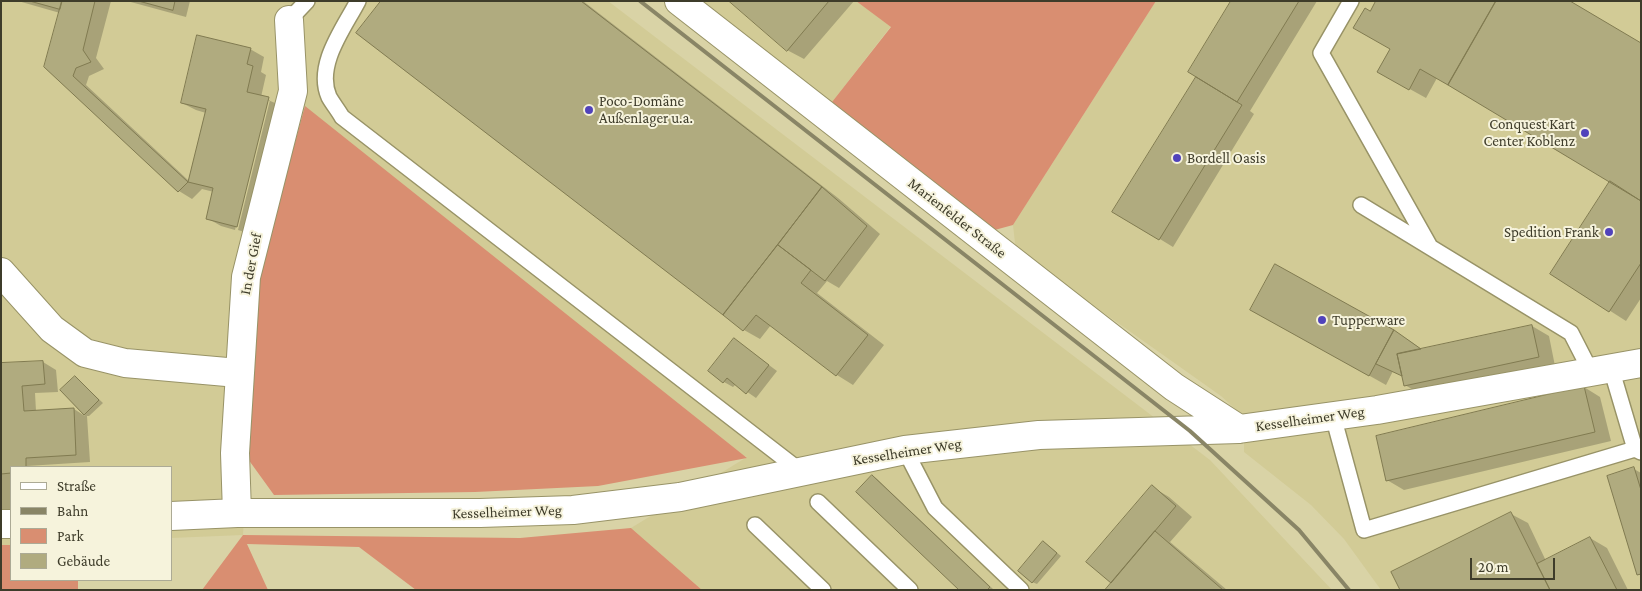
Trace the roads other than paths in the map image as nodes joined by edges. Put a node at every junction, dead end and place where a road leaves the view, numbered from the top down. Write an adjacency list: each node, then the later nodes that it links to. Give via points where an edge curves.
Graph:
1 (358, 1): 15 (lane, via 331,51 326,75 329,96 342,117)
2 (679, 1): 12 (street, Marienfelder Straße, via 1174,387)
3 (1351, 1): 6 (lane, via 1322,54)
4 (298, 10): 10 (street, In der Gief, via 293,90 246,277)
5 (1361, 205): 6 (lane)
6 (1429, 246): 9 (lane, via 1571,333)
7 (1, 272): 10 (street, via 52,328 85,353 126,363)
8 (1641, 362): 9 (street, Kesselheimer Weg)
9 (1600, 370): 11 (street, Kesselheimer Weg); 14 (lane)
10 (238, 373): 17 (street, In der Gief)
11 (1333, 416): 12 (street, Kesselheimer Weg); 14 (lane, via 1364,530)
12 (1239, 429): 13 (street, Kesselheimer Weg, via 1039,435)
13 (905, 450): 15 (street, Kesselheimer Weg); 20 (lane, via 935,508)
14 (1638, 451)
15 (799, 470): 17 (street, Kesselheimer Weg, via 680,497 573,510)
16 (818, 502): 22 (lane)
17 (237, 513): 18 (street, Kesselheimer Weg)
18 (172, 516)
19 (755, 525): 21 (lane)
20 (1011, 586)
21 (823, 590)
22 (910, 590)

